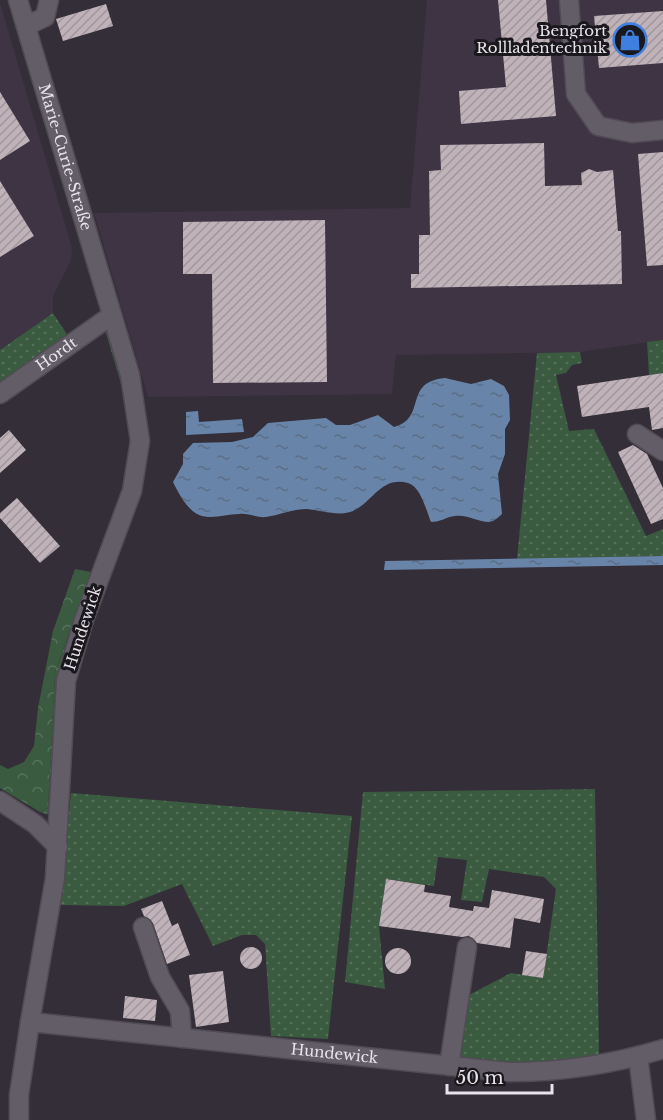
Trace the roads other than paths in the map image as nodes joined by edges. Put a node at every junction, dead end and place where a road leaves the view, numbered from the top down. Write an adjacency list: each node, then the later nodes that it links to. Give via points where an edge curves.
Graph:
1 (18, 0): 4 (street, Marie-Curie-Straße)
2 (49, 0): 4 (street, via 45,17)
3 (569, 0): 5 (street, via 576,94 598,126 632,133)
4 (26, 26): 6 (street, Marie-Curie-Straße)
5 (663, 130)
6 (112, 315): 7 (street, Hordt); 11 (street, Hundewick, via 139,422 137,471 66,681)
7 (0, 394)
8 (637, 434): 9 (street)
9 (663, 451)
10 (0, 801): 11 (street, via 35,824)
11 (58, 847): 14 (street, Hundewick)
12 (143, 927): 15 (street, via 160,977 180,1011)
13 (467, 947): 18 (street)
14 (30, 1022): 15 (street, Hundewick); 19 (street, Hundewick)
15 (182, 1038): 18 (street, Hundewick)
16 (663, 1049): 17 (street, Hundewick)
17 (638, 1056): 18 (street, Hundewick, via 541,1072); 20 (street)
18 (449, 1066)
19 (19, 1120)
20 (646, 1120)

